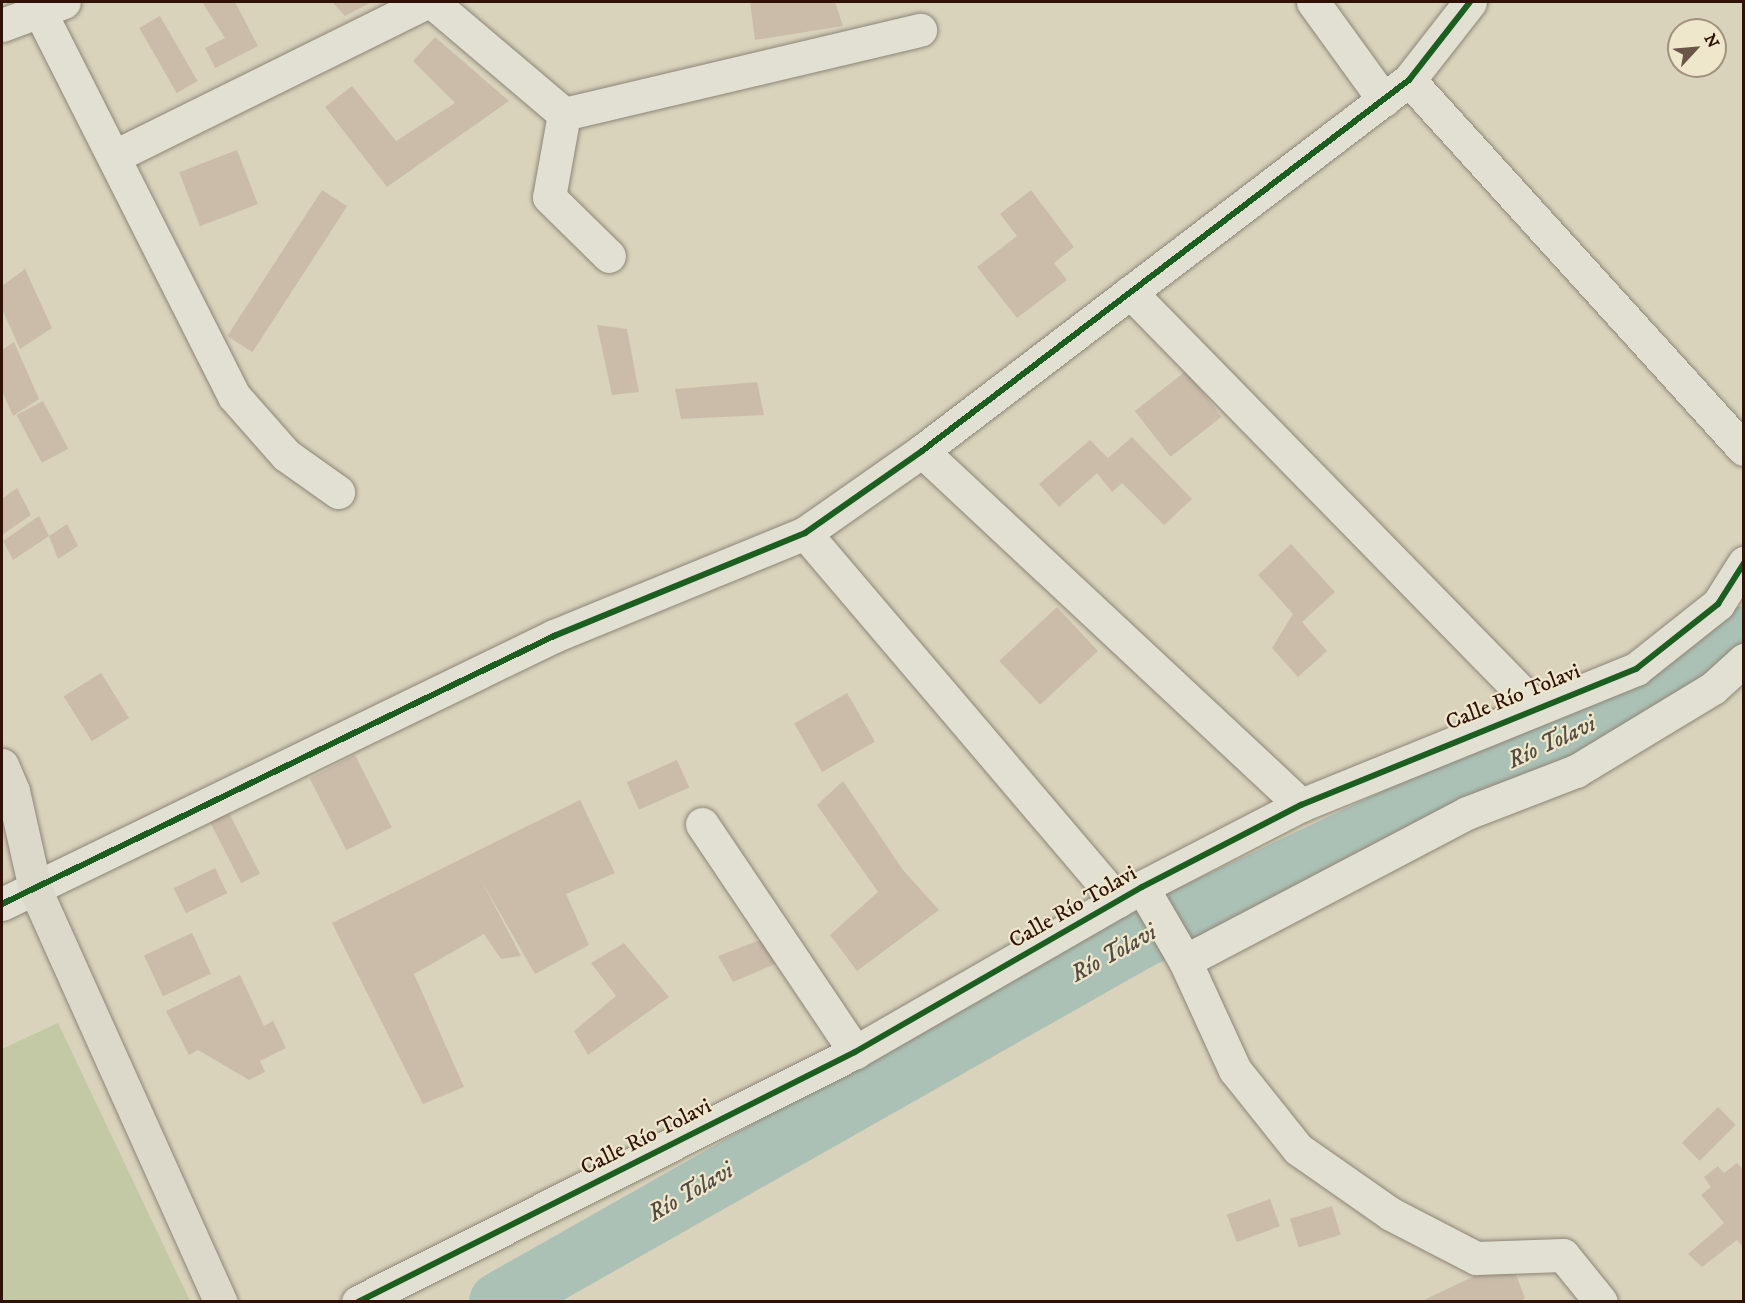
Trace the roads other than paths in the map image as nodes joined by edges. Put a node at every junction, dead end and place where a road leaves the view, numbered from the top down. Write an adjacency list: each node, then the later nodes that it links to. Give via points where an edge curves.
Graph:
1 (429, 2): 8 (street); 9 (street)
2 (1313, 2): 7 (street)
3 (1470, 2): 7 (street)
4 (52, 7): 5 (street); 9 (street)
5 (2, 25)
6 (920, 30): 8 (street)
7 (1396, 90): 11 (street); 12 (street)
8 (572, 113): 10 (street, via 549,197)
9 (115, 156): 14 (street, via 234,396 286,455)
10 (609, 256)
11 (1130, 292): 13 (street); 18 (street)
12 (1743, 449)
13 (922, 451): 15 (street); 20 (street)
14 (338, 492)
15 (804, 533): 22 (street, via 554,636); 23 (street)
16 (1743, 563): 18 (street, Calle Río Tolavi, via 1718,603 1636,669)
17 (1743, 660): 25 (street, via 1713,688 1576,771 1467,813)
18 (1535, 706): 20 (street, Calle Río Tolavi)
19 (2, 765): 22 (main road, via 13,791)
20 (1301, 805): 23 (street, Calle Río Tolavi)
21 (702, 824): 26 (street)
22 (35, 889): 24 (street); 28 (main road)
23 (1134, 893): 25 (street); 26 (street, Calle Río Tolavi)
24 (2, 904)
25 (1184, 959): 30 (street, via 1235,1070 1298,1149 1391,1214 1476,1257 1563,1255)
26 (855, 1052): 27 (street, Calle Río Tolavi)
27 (413, 1291): 29 (street, Calle Río Tolavi)
28 (220, 1302)
29 (358, 1302)
30 (1601, 1302)

